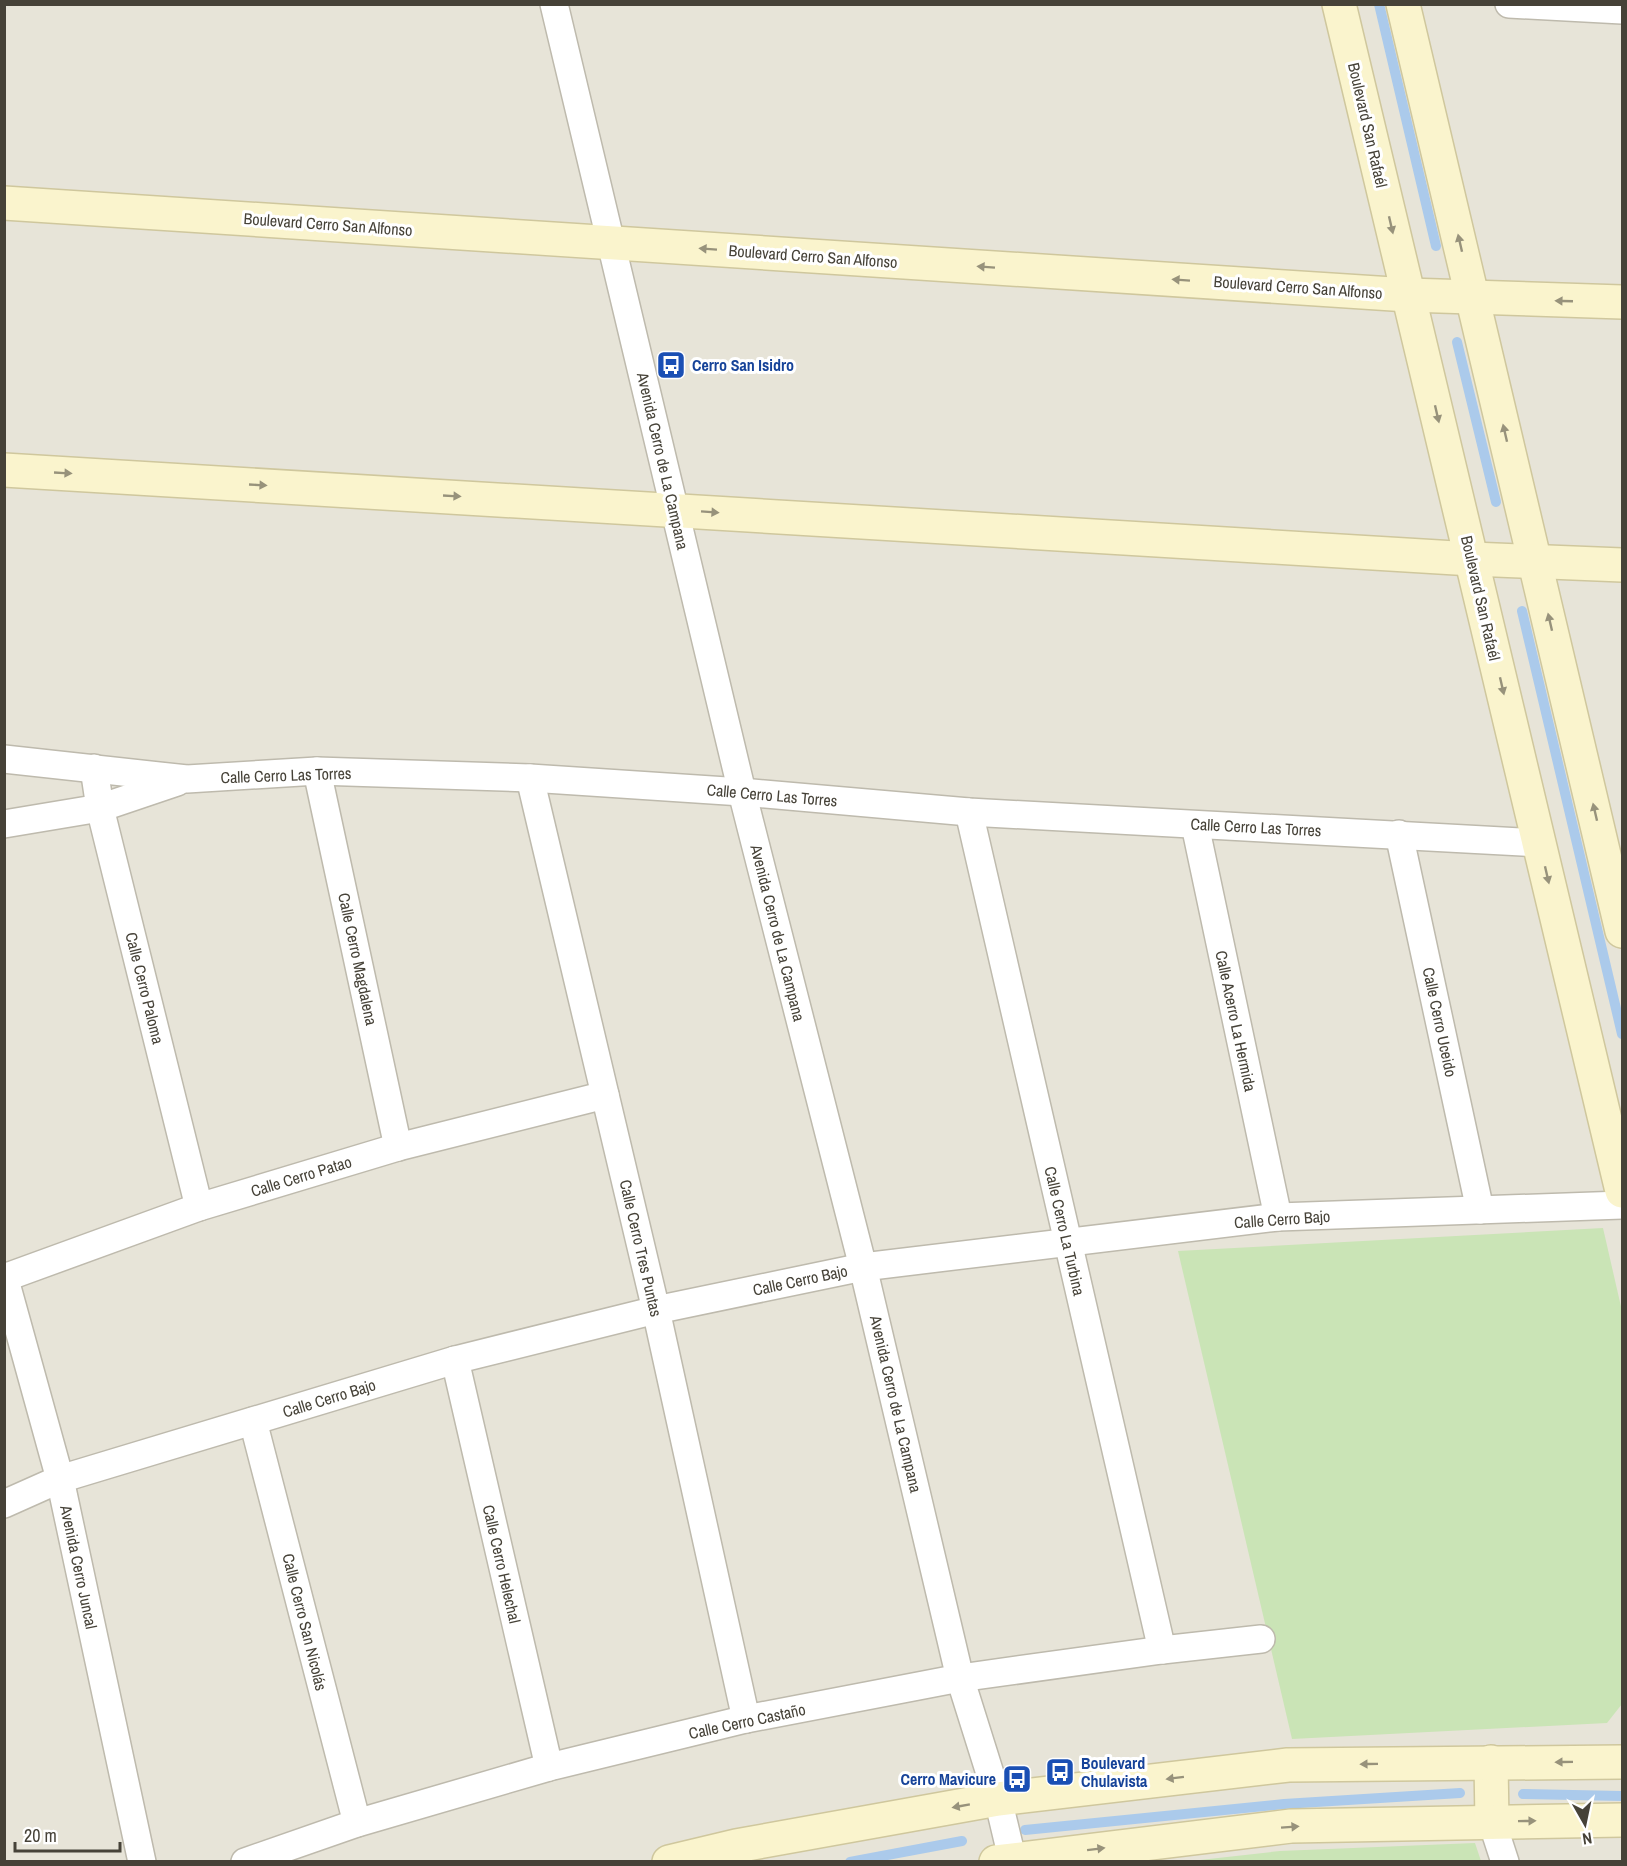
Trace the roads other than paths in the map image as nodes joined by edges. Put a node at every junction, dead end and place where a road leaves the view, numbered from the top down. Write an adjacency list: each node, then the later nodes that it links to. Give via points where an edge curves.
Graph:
1 (554, 4): 7 (street, Avenida Cerro de La Campana)
2 (1339, 4): 8 (street, Boulevard San Rafaél, one-way to 8)
3 (1403, 4): 9 (street, one-way to 3)
4 (1509, 4): 5 (street)
5 (1623, 10)
6 (4, 203): 7 (street, Boulevard Cerro San Alfonso)
7 (610, 243): 8 (street, Boulevard Cerro San Alfonso, one-way to 7); 12 (street, Avenida Cerro de La Campana)
8 (1408, 295): 9 (street, Boulevard Cerro San Alfonso); 13 (street, Boulevard San Rafaél, one-way to 13)
9 (1473, 298): 10 (street, Boulevard Cerro San Alfonso, one-way to 9); 14 (street, one-way to 9)
10 (1623, 302)
11 (4, 470): 12 (street, one-way to 12)
12 (674, 510): 13 (street, one-way to 13); 21 (street, Avenida Cerro de La Campana)
13 (1472, 559): 14 (street); 27 (street, Boulevard San Rafaél, one-way to 27)
14 (1535, 562): 15 (street); 28 (street, one-way to 14)
15 (1623, 565)
16 (4, 759): 17 (street, Calle Cerro Las Torres)
17 (94, 768): 20 (street, Calle Cerro Las Torres); 22 (street, Calle Cerro Paloma)
18 (317, 771): 19 (street, Calle Cerro Las Torres); 20 (street, Calle Cerro Las Torres); 31 (street, Calle Cerro Magdalena)
19 (530, 778): 21 (street, Calle Cerro Las Torres); 30 (street, Calle Cerro Tres Puntas)
20 (187, 779): 22 (street)
21 (742, 792): 23 (street, Calle Cerro Las Torres); 38 (street, Avenida Cerro de La Campana)
22 (100, 808): 24 (street); 34 (street, Calle Cerro Paloma)
23 (969, 812): 25 (street, Calle Cerro Las Torres); 37 (street, Calle Cerro La Turbina)
24 (4, 824)
25 (1195, 825): 26 (street, Calle Cerro Las Torres); 36 (street, Calle Acerro La Hermida)
26 (1399, 834): 27 (street, Calle Cerro Las Torres); 35 (street, Calle Cerro Uceido)
27 (1539, 843): 32 (street, Boulevard San Rafaél, one-way to 32)
28 (1612, 846): 29 (street)
29 (1623, 930)
30 (604, 1095): 31 (street, Calle Cerro Patao); 40 (street, Calle Cerro Tres Puntas)
31 (398, 1147): 34 (street, Calle Cerro Patao)
32 (1623, 1191)
33 (1623, 1204): 35 (street, Calle Cerro Bajo)
34 (199, 1207): 39 (street, Calle Cerro Patao)
35 (1480, 1210): 36 (street, Calle Cerro Bajo)
36 (1278, 1217): 37 (street, Calle Cerro Bajo)
37 (1068, 1243): 38 (street, Calle Cerro Bajo); 46 (street, Calle Cerro La Turbina)
38 (863, 1267): 40 (street, Calle Cerro Bajo); 47 (street, Avenida Cerro de La Campana)
39 (5, 1277): 43 (street, Avenida Cerro Juncal)
40 (656, 1310): 41 (street, Calle Cerro Bajo); 48 (street, Calle Cerro Tres Puntas)
41 (455, 1360): 42 (street, Calle Cerro Bajo); 51 (street, Calle Cerro Helechal)
42 (253, 1421): 43 (street, Calle Cerro Bajo); 55 (street, Calle Cerro San Nicolás)
43 (60, 1479): 44 (street, Calle Cerro Bajo); 57 (street, Avenida Cerro Juncal)
44 (4, 1504)
45 (1261, 1640): 46 (street, Calle Cerro Castaño)
46 (1162, 1650): 47 (street, Calle Cerro Castaño)
47 (960, 1678): 48 (street, Calle Cerro Castaño); 52 (street, Avenida Cerro de La Campana)
48 (746, 1719): 51 (street, Calle Cerro Castaño)
49 (1618, 1756): 50 (street, one-way to 50)
50 (1491, 1762): 52 (street, one-way to 52, via 1288,1764); 54 (street)
51 (549, 1767): 55 (street, Calle Cerro Castaño)
52 (998, 1799): 56 (street, Avenida Cerro de La Campana); 59 (street, one-way to 59, via 736,1846)
53 (1623, 1820): 54 (street, one-way to 53)
54 (1492, 1822): 56 (street, one-way to 54, via 1291,1826); 60 (street)
55 (357, 1823): 58 (street, Calle Cerro Castaño)
56 (1007, 1860)
57 (142, 1862)
58 (245, 1862)
59 (669, 1862)
60 (1505, 1862)

